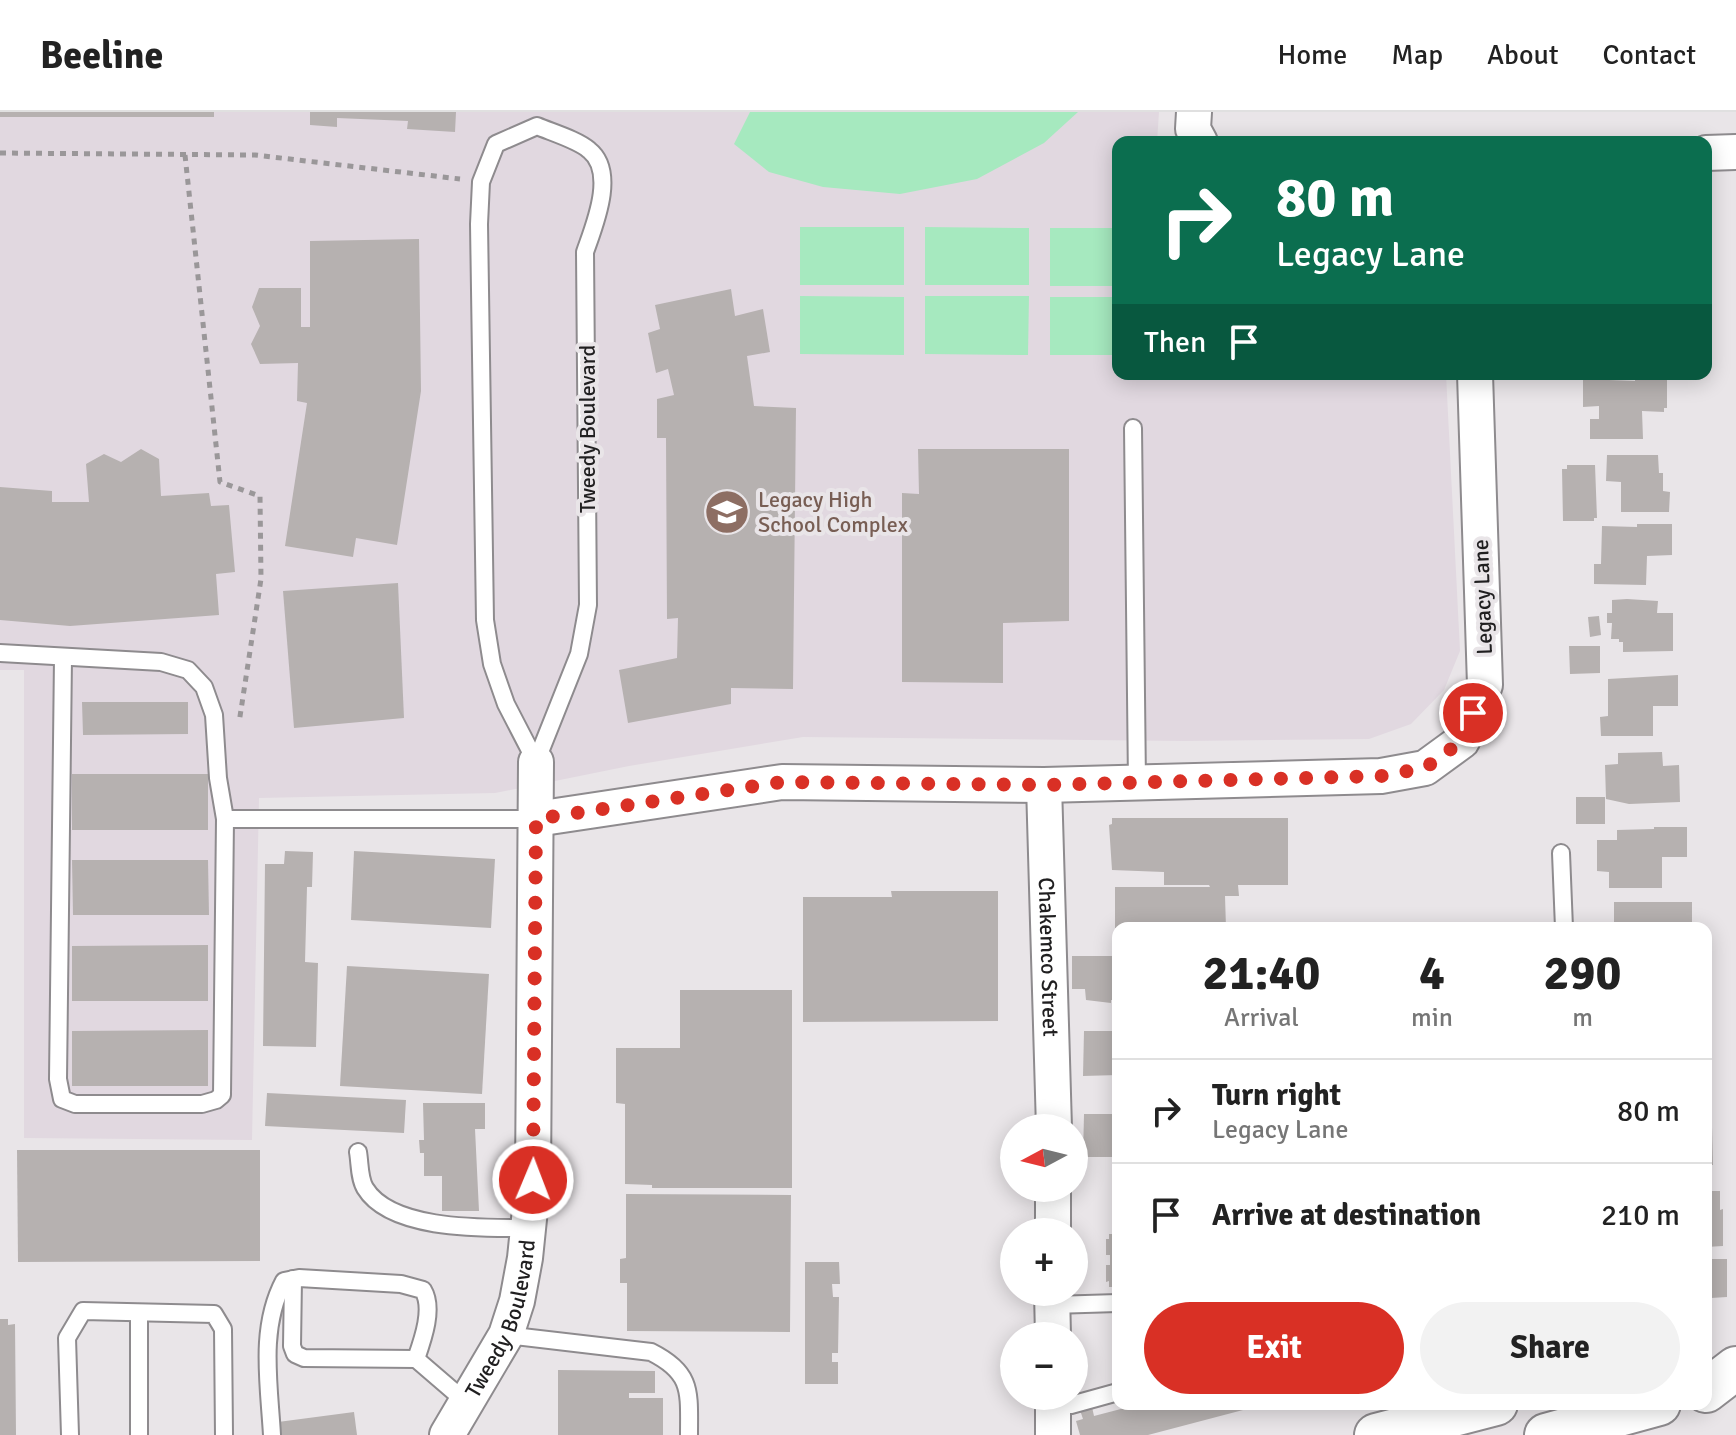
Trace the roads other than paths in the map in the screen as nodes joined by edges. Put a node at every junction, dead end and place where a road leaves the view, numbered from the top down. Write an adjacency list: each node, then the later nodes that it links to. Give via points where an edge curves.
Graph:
1 (1194, 112): 3 (street)
2 (537, 119): 10 (lane, Tweedy Boulevard, via 496,144 481,182 479,224 485,620 506,704); 10 (lane, Tweedy Boulevard, via 591,150 603,186 585,252 588,605 579,654)
3 (1197, 136)
4 (1736, 152): 5 (street)
5 (1712, 153)
6 (1475, 380): 11 (street, Legacy Lane, via 1485,685 1462,741 1425,768 1381,776)
7 (1133, 428): 11 (lane)
8 (0, 653): 9 (lane)
9 (63, 658): 13 (lane, via 161,662 188,670 204,687 214,715); 13 (lane, via 58,1079 62,1099 75,1104 202,1104 222,1095)
10 (536, 762): 14 (street, Tweedy Boulevard)
11 (1137, 783): 12 (street, Legacy Lane)
12 (1044, 785): 14 (street, Legacy Lane, via 782,782); 17 (street, Chakemco Street)
13 (225, 819): 14 (lane)
14 (536, 819): 19 (street, Tweedy Boulevard, via 533,1180)
15 (1561, 853): 16 (lane)
16 (1564, 922)
17 (1054, 1114)
18 (358, 1152): 19 (lane, via 371,1196 412,1219 470,1228)
19 (528, 1228): 24 (street, Tweedy Boulevard)
20 (293, 1279): 26 (lane, via 295,1354); 26 (lane, via 401,1284 423,1290 427,1308); 39 (lane, via 284,1281 268,1329)
21 (1112, 1304): 22 (lane)
22 (1052, 1311)
23 (139, 1313): 36 (lane, via 83,1311 67,1338); 37 (lane); 38 (lane, via 214,1314 223,1329)
24 (506, 1335): 30 (street, Tweedy Boulevard); 41 (lane, via 651,1352 671,1362 685,1378)
25 (1712, 1358): 27 (street)
26 (416, 1359): 30 (lane)
27 (1736, 1366): 28 (street)
28 (1712, 1386)
29 (1112, 1394): 34 (lane)
30 (466, 1402): 40 (street, Tweedy Boulevard)
31 (1475, 1410): 35 (street)
32 (1574, 1410): 42 (street)
33 (1637, 1410): 42 (street)
34 (1053, 1412)
35 (1400, 1432)
36 (70, 1435)
37 (139, 1435)
38 (224, 1435)
39 (272, 1435)
40 (447, 1435)
41 (689, 1435)
42 (1546, 1435)

